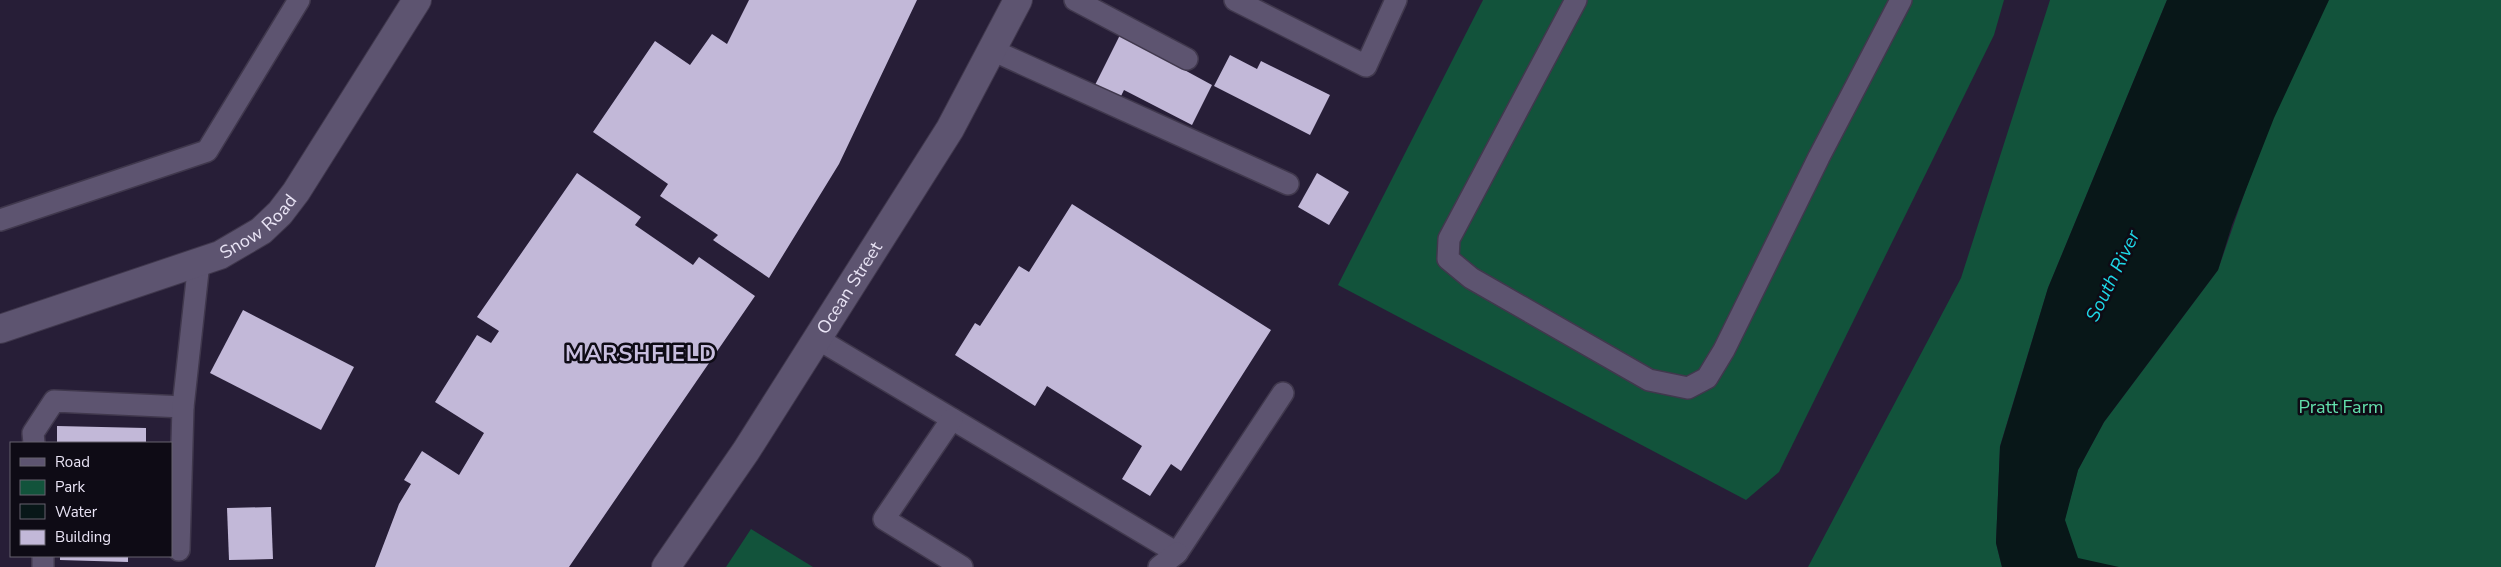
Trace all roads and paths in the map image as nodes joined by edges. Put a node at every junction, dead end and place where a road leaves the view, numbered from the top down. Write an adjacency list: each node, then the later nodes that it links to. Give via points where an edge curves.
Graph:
1 (299, 0): 12 (lane, via 207,151)
2 (417, 0): 13 (main road, Snow Road, via 280,213 244,242)
3 (1018, 0): 9 (main road, Ocean Street)
4 (1074, 0): 10 (lane)
5 (1235, 0): 6 (lane, via 1366,66)
6 (1396, 0)
7 (1576, 0): 8 (lane, via 1449,239 1448,259 1471,278 1648,380 1688,388 1707,378 1724,350 1819,156)
8 (1901, 0)
9 (992, 50): 11 (lane); 15 (main road, Ocean Street, via 950,129)
10 (1187, 59)
11 (1288, 184)
12 (0, 220)
13 (199, 262): 14 (main road, Snow Road); 17 (lane)
14 (0, 329)
15 (818, 339): 18 (lane); 22 (main road, Ocean Street)
16 (1283, 393): 21 (lane)
17 (183, 407): 19 (lane, via 54,401 33,433); 20 (lane)
18 (952, 419): 21 (lane); 23 (lane, via 884,519)
19 (34, 442)
20 (179, 550)
21 (1178, 553): 24 (lane)
22 (666, 567)
23 (962, 567)
24 (1159, 567)

